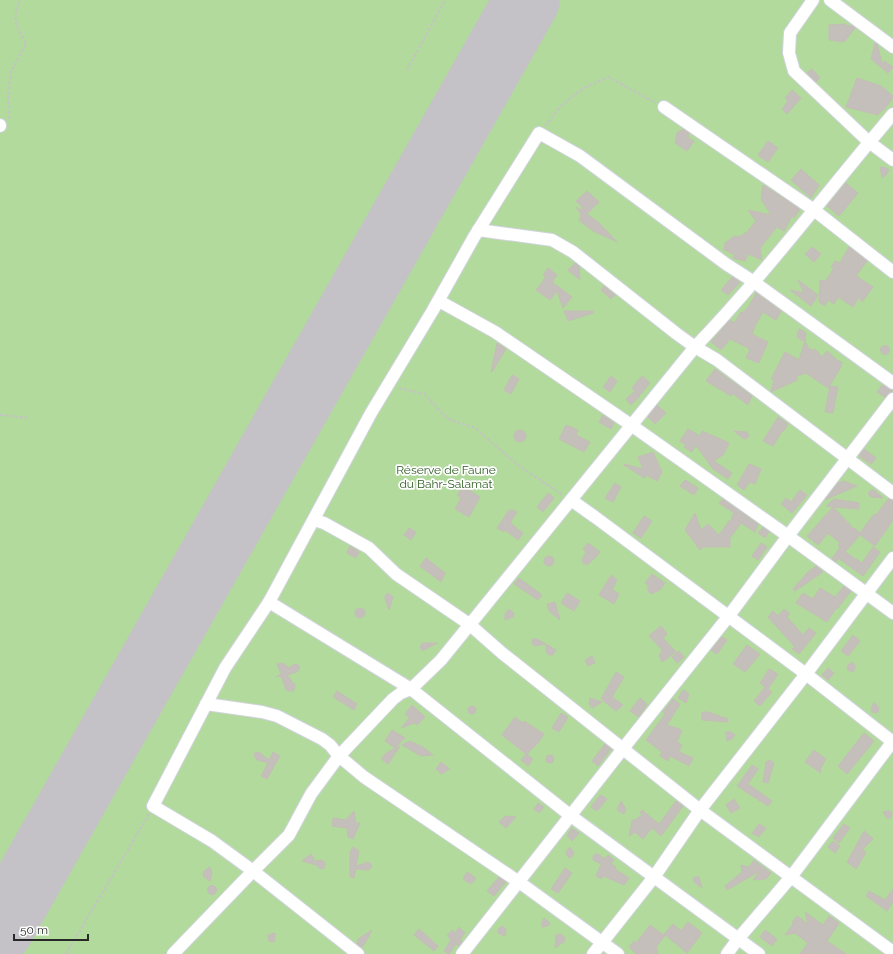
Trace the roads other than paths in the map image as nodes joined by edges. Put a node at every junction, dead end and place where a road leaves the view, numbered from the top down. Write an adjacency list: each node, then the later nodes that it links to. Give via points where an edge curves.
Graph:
1 (813, 0): 6 (street, via 790,33 789,53 794,71)
2 (830, 0): 3 (street)
3 (893, 47)
4 (664, 107): 8 (street)
5 (893, 114): 6 (street)
6 (869, 142): 7 (street); 8 (street)
7 (893, 160)
8 (814, 210): 10 (street); 11 (street)
9 (478, 230): 11 (street, via 539,133 580,156); 12 (street); 13 (street, via 552,240 572,252)
10 (893, 272)
11 (754, 282): 13 (street); 14 (street)
12 (439, 301): 16 (street, via 494,332); 20 (street, via 371,413)
13 (695, 347): 16 (street); 17 (street, via 717,360)
14 (893, 382)
15 (893, 399): 17 (street)
16 (630, 425): 19 (street); 21 (street)
17 (848, 459): 18 (street); 21 (street)
18 (893, 493)
19 (571, 500): 26 (street); 27 (street)
20 (314, 520): 24 (street); 27 (street, via 370,548 396,574)
21 (788, 536): 23 (street); 26 (street)
22 (893, 558): 23 (street)
23 (866, 593): 25 (street); 28 (street)
24 (269, 602): 29 (street); 30 (street, via 225,668)
25 (893, 613)
26 (728, 617): 28 (street); 32 (street)
27 (469, 624): 29 (street, via 440,660); 32 (street)
28 (806, 674): 31 (street); 34 (street)
29 (411, 689): 33 (street, via 393,699); 35 (street)
30 (206, 704): 33 (street, via 277,716 322,739); 36 (street, via 153,806 212,841)
31 (893, 741): 38 (street)
32 (623, 749): 34 (street); 35 (street)
33 (339, 756): 36 (street, via 311,794 289,835); 39 (street, via 364,777)
34 (700, 810): 37 (street); 38 (street)
35 (571, 816): 37 (street); 39 (street)
36 (253, 871): 43 (street); 44 (street)
37 (654, 876): 40 (street); 41 (street)
38 (791, 877): 40 (street); 42 (street)
39 (518, 882): 41 (street); 45 (street)
40 (738, 938): 48 (street); 49 (street)
41 (602, 942): 46 (street); 47 (street)
42 (891, 951)
43 (173, 954)
44 (358, 954)
45 (462, 954)
46 (592, 954)
47 (618, 954)
48 (727, 954)
49 (759, 954)

